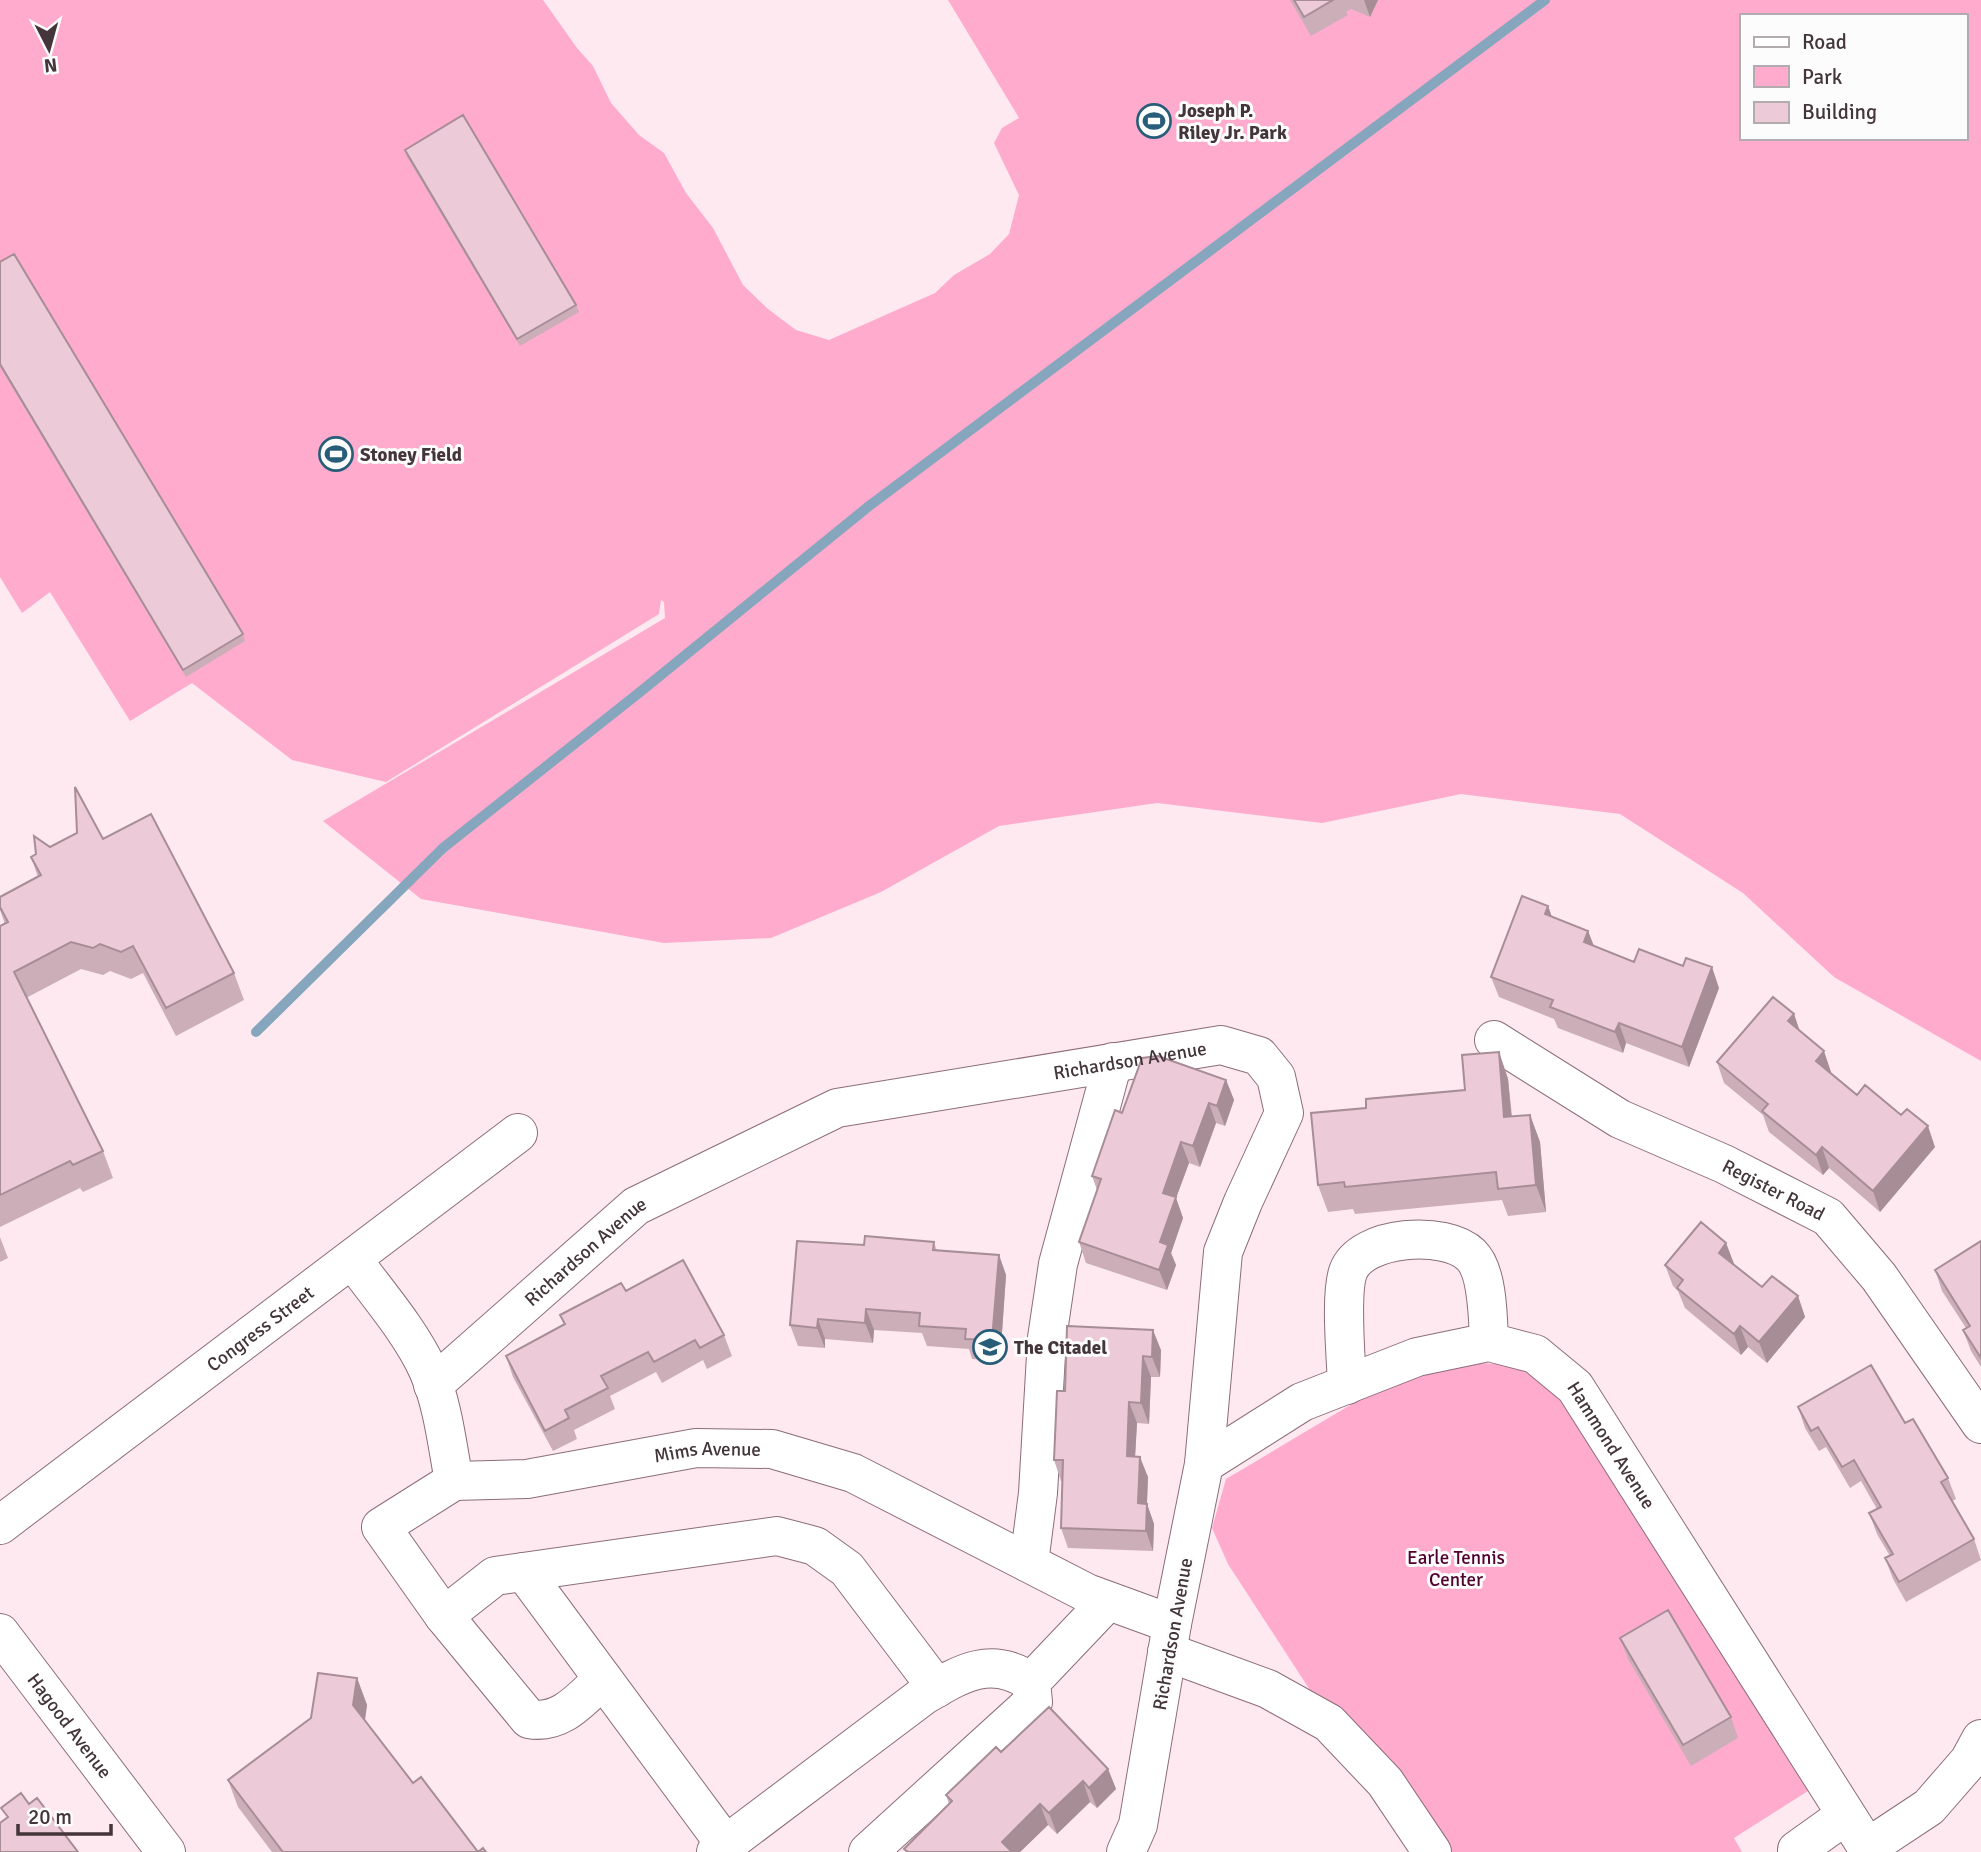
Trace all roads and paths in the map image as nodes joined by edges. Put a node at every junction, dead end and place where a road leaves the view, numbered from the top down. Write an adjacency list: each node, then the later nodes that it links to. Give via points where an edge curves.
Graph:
1 (1494, 1040): 8 (street, Register Road, via 1620,1119 1724,1164 1828,1217 1879,1277)
2 (1113, 1062): 6 (street, Richardson Avenue, via 837,1108 636,1206); 9 (street, Richardson Avenue, via 1221,1045 1259,1056 1276,1077 1284,1113 1223,1252); 12 (street, via 1054,1288)
3 (518, 1133): 4 (street, Congress Street)
4 (352, 1259): 6 (street, via 413,1343); 11 (street, Congress Street)
5 (1489, 1342): 7 (street, Hammond Avenue, via 1417,1357); 7 (street, via 1480,1267 1471,1255 1456,1244 1439,1240 1386,1242 1356,1258 1348,1272); 22 (street, Hammond Avenue, via 1535,1354 1575,1387)
6 (433, 1385): 10 (street)
7 (1347, 1385): 9 (street, Hammond Avenue, via 1302,1402)
8 (1981, 1423)
9 (1204, 1464): 17 (street, Richardson Avenue)
10 (454, 1480): 12 (street, Mims Avenue, via 527,1479 696,1448 772,1449 853,1473); 15 (street, via 381,1527)
11 (0, 1525)
12 (1029, 1563): 14 (street, Mims Avenue)
13 (524, 1572): 15 (street, via 495,1576); 18 (street); 20 (street, via 776,1536 815,1546 848,1569)
14 (1108, 1601): 17 (street, Mims Avenue); 19 (street)
15 (444, 1616): 18 (street, via 529,1718 542,1721 564,1714)
16 (0, 1633): 25 (street, Hagood Avenue)
17 (1170, 1638): 27 (street, Richardson Avenue, via 1138,1825); 28 (street, Mims Avenue, via 1329,1723 1385,1782)
18 (603, 1679): 23 (street)
19 (1031, 1682): 20 (street, via 1014,1671 989,1668 958,1675); 26 (street, via 1033,1702)
20 (937, 1688): 23 (street)
21 (1980, 1742): 24 (street, via 1929,1807)
22 (1846, 1815): 24 (street, Hammond Avenue); 29 (street)
23 (720, 1848)
24 (1868, 1850)
25 (166, 1852)
26 (868, 1852)
27 (1126, 1852)
28 (1432, 1852)
29 (1797, 1852)

